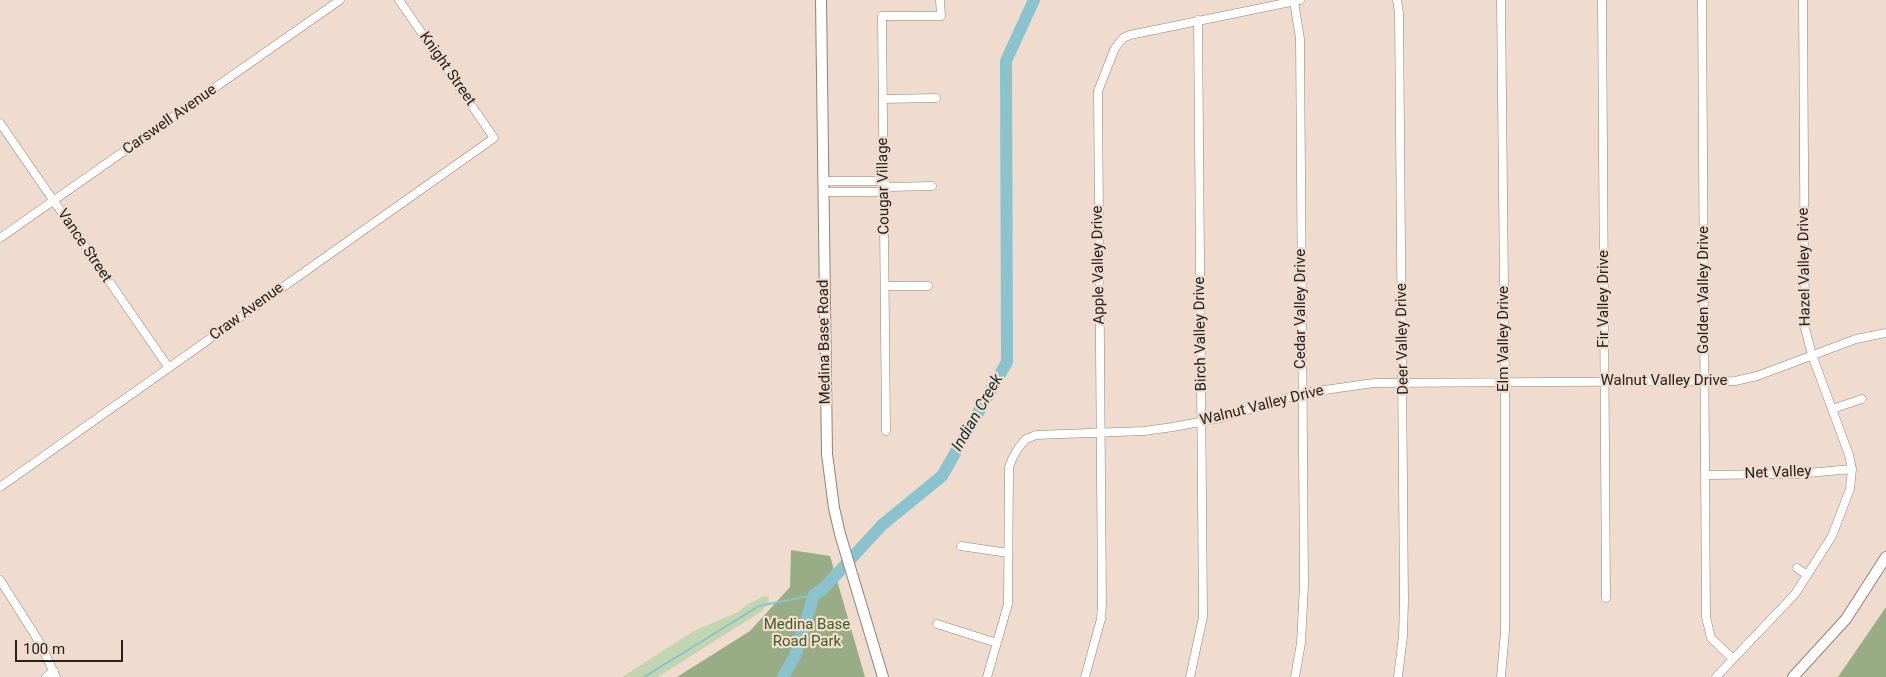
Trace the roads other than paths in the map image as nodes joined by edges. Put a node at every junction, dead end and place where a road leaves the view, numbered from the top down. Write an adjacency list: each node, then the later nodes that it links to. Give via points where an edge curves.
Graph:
1 (340, 0): 20 (street, Carswell Avenue)
2 (399, 0): 15 (street, Knight Street)
3 (821, 0): 16 (street, Medina Base Road)
4 (940, 0): 13 (street, Cougar Village, via 941,16 882,16)
5 (1398, 0): 30 (street, Deer Valley Drive)
6 (1501, 0): 29 (street, Elm Valley Drive)
7 (1602, 0): 27 (street, Fir Valley Drive)
8 (1702, 0): 28 (street, Golden Valley Drive)
9 (1803, 0): 25 (street, Hazel Valley Drive, via 1806,328)
10 (1297, 1): 11 (street, Apple Valley Drive); 31 (street, Cedar Valley Drive)
11 (1198, 20): 34 (street, Birch Valley Drive); 36 (street, Apple Valley Drive, via 1123,38 1110,57 1098,91)
12 (936, 98): 13 (street)
13 (883, 99): 18 (street, Cougar Village)
14 (0, 123): 20 (street, Vance Street)
15 (494, 138): 26 (street, Craw Avenue)
16 (823, 181): 18 (street); 19 (street, Medina Base Road)
17 (932, 186): 18 (street)
18 (886, 187): 19 (street); 22 (street, Cougar Village)
19 (823, 192): 52 (street, Medina Base Road, via 827,454 843,548)
20 (54, 201): 21 (street, Carswell Avenue); 26 (street, Vance Street)
21 (0, 238)
22 (885, 286): 23 (street); 35 (street, Cougar Village)
23 (928, 286)
24 (1886, 333): 25 (street, Walnut Valley Drive, via 1856,339)
25 (1812, 355): 28 (street, Walnut Valley Drive, via 1746,379); 33 (street, Hazel Valley Drive)
26 (169, 368): 39 (street, Craw Avenue)
27 (1604, 381): 28 (street, Walnut Valley Drive); 29 (street, Walnut Valley Drive); 46 (street, Fir Valley Drive)
28 (1705, 381): 38 (street, Golden Valley Drive)
29 (1505, 382): 30 (street, Walnut Valley Drive); 58 (street, Elm Valley Drive, via 1505,631)
30 (1403, 383): 31 (street, Walnut Valley Drive, via 1352,385); 57 (street, Deer Valley Drive, via 1404,601)
31 (1303, 392): 34 (street, Walnut Valley Drive); 56 (street, Cedar Valley Drive, via 1304,603)
32 (1862, 399): 33 (street)
33 (1832, 409): 37 (street, Hazel Valley Drive)
34 (1202, 422): 36 (street, Walnut Valley Drive, via 1144,431); 55 (street, Birch Valley Drive, via 1203,617)
35 (886, 431)
36 (1101, 432): 41 (street, Walnut Valley Drive, via 1036,435 1026,439 1019,448 1013,457 1008,481); 54 (street, Apple Valley Drive, via 1102,612)
37 (1852, 469): 38 (street, Net Valley, via 1797,474); 44 (street, Hazel Valley Drive, via 1843,511 1832,536)
38 (1705, 474): 49 (street, Golden Valley Drive, via 1707,628 1718,646)
39 (0, 487)
40 (962, 546): 41 (street)
41 (1008, 553): 48 (street, Walnut Valley Drive, via 1008,604)
42 (1886, 557): 60 (street, via 1851,612)
43 (1797, 568): 44 (street)
44 (1807, 575): 49 (street, Hazel Valley Drive, via 1795,594)
45 (0, 580): 50 (street, via 40,643)
46 (1606, 598)
47 (937, 624): 48 (street)
48 (998, 643): 53 (street, Walnut Valley Drive)
49 (1733, 659): 59 (street, Hazel Valley Drive)
50 (55, 674): 51 (street)
51 (46, 677)
52 (882, 677)
53 (987, 677)
54 (1085, 677)
55 (1190, 677)
56 (1295, 677)
57 (1398, 677)
58 (1501, 677)
59 (1716, 677)
60 (1793, 677)

